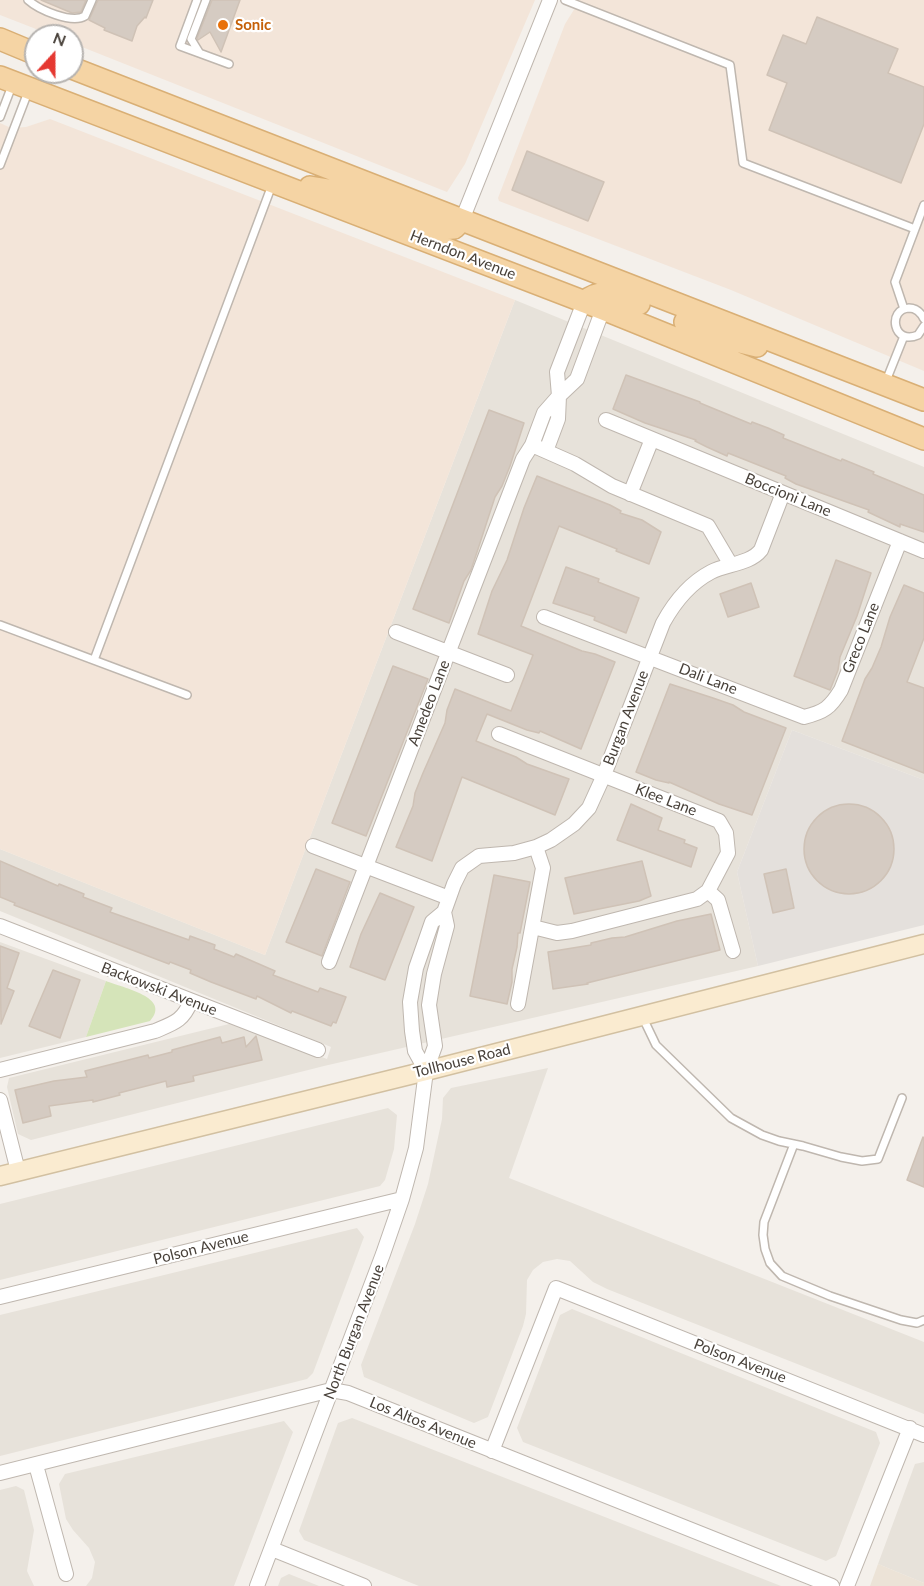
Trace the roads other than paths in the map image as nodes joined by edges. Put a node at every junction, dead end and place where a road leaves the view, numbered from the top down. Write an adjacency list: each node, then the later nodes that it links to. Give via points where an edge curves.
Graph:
1 (28, 0): 2 (lane, via 72,20 85,16)
2 (92, 0)
3 (198, 0): 9 (lane, via 180,46)
4 (206, 0): 9 (lane, via 191,39)
5 (550, 0): 17 (street)
6 (565, 0): 18 (lane, via 730,65 743,163)
7 (0, 39): 8 (main road)
8 (24, 49)
9 (202, 54): 10 (lane)
10 (229, 64)
11 (84, 73): 17 (main road)
12 (14, 82): 13 (lane); 14 (lane); 15 (main road, Herndon Avenue)
13 (0, 117)
14 (0, 165)
15 (273, 182): 17 (main road, via 347,193 440,229 454,228); 19 (main road, Herndon Avenue); 43 (lane)
16 (924, 205): 18 (lane)
17 (462, 220): 24 (main road)
18 (915, 229): 20 (lane, via 895,282)
19 (594, 306): 24 (main road, via 592,295 614,294 728,339); 26 (street, via 557,372); 26 (street, Amedeo Lane, via 577,380); 30 (main road, Herndon Avenue)
20 (904, 309): 21 (lane, via 914,309); 23 (lane, via 895,325)
21 (924, 317)
22 (924, 326): 23 (lane, via 918,335)
23 (904, 336): 25 (lane)
24 (840, 366): 25 (main road)
25 (885, 384): 27 (main road)
26 (559, 396): 31 (street, Amedeo Lane, via 544,413); 32 (street, via 558,419)
27 (924, 400)
28 (606, 420): 29 (street, Boccioni Lane)
29 (652, 439): 33 (street, Boccioni Lane); 34 (street)
30 (924, 439)
31 (532, 445): 32 (street); 41 (street, Amedeo Lane, via 523,459)
32 (546, 451): 34 (street)
33 (783, 493): 35 (street, Boccioni Lane); 37 (street, Burgan Avenue, via 756,557)
34 (630, 494): 37 (street, via 708,526)
35 (900, 541): 36 (street, Boccioni Lane); 46 (street, Greco Lane, via 841,690 822,713)
36 (924, 551)
37 (731, 565): 42 (street, Burgan Avenue, via 709,573 674,604)
38 (544, 617): 42 (street, Dali Lane)
39 (0, 624): 43 (lane)
40 (396, 632): 41 (street)
41 (449, 652): 44 (street); 51 (street, Amedeo Lane)
42 (650, 656): 46 (street, Dali Lane); 48 (street, Burgan Avenue)
43 (94, 660): 45 (lane)
44 (507, 675)
45 (187, 695)
46 (804, 717)
47 (499, 734): 48 (street, Klee Lane)
48 (604, 776): 50 (street, Burgan Avenue, via 589,808 574,824); 52 (street, Klee Lane, via 719,820 726,832 728,853)
49 (313, 846): 51 (street)
50 (536, 847): 53 (street, Burgan Avenue, via 478,856 462,868); 56 (street, via 543,868)
51 (367, 866): 53 (street); 60 (street, Amedeo Lane)
52 (708, 891): 56 (street, via 697,899 572,932); 58 (street, via 718,900)
53 (449, 898): 54 (street, Burgan Avenue)
54 (444, 912): 59 (street, Burgan Avenue, via 432,922); 61 (street, Burgan Avenue, via 447,926)
55 (0, 926): 62 (street, Backowski Avenue)
56 (533, 927): 63 (street)
57 (924, 944): 64 (street, Tollhouse Road)
58 (733, 951)
59 (420, 957): 61 (street); 67 (street, Burgan Avenue, via 410,1002 416,1051)
60 (329, 962)
61 (437, 962): 67 (street, Burgan Avenue, via 429,1005 435,1047)
62 (190, 1001): 65 (street, Backowski Avenue); 66 (street, via 180,1019 155,1031)
63 (518, 1004)
64 (641, 1016): 67 (street, Tollhouse Road); 70 (lane, via 656,1045 731,1118 762,1135)
65 (318, 1050)
66 (0, 1070)
67 (426, 1071): 71 (street, Tollhouse Road); 73 (street, North Burgan Avenue, via 416,1148)
68 (902, 1098): 70 (lane, via 878,1159 862,1161)
69 (0, 1100): 71 (street)
70 (794, 1144): 75 (lane, via 764,1222 770,1263 782,1276 830,1296 901,1320)
71 (18, 1171): 72 (street, Tollhouse Road)
72 (0, 1176)
73 (402, 1199): 74 (street, Polson Avenue); 76 (street, North Burgan Avenue)
74 (0, 1297)
75 (924, 1320)
76 (331, 1390): 79 (street, Los Altos Avenue, via 348,1393); 80 (street, Los Altos Avenue); 82 (street, North Burgan Avenue)
77 (909, 1428): 78 (street, Polson Avenue); 79 (street, Polson Avenue, via 556,1288); 87 (street)
78 (924, 1434)
79 (492, 1451): 86 (street, Los Altos Avenue)
80 (36, 1465): 81 (street, Los Altos Avenue); 83 (street)
81 (0, 1473)
82 (272, 1549): 84 (street, North Burgan Avenue); 85 (street)
83 (66, 1574)
84 (257, 1586)
85 (364, 1586)
86 (832, 1586)
87 (847, 1586)

